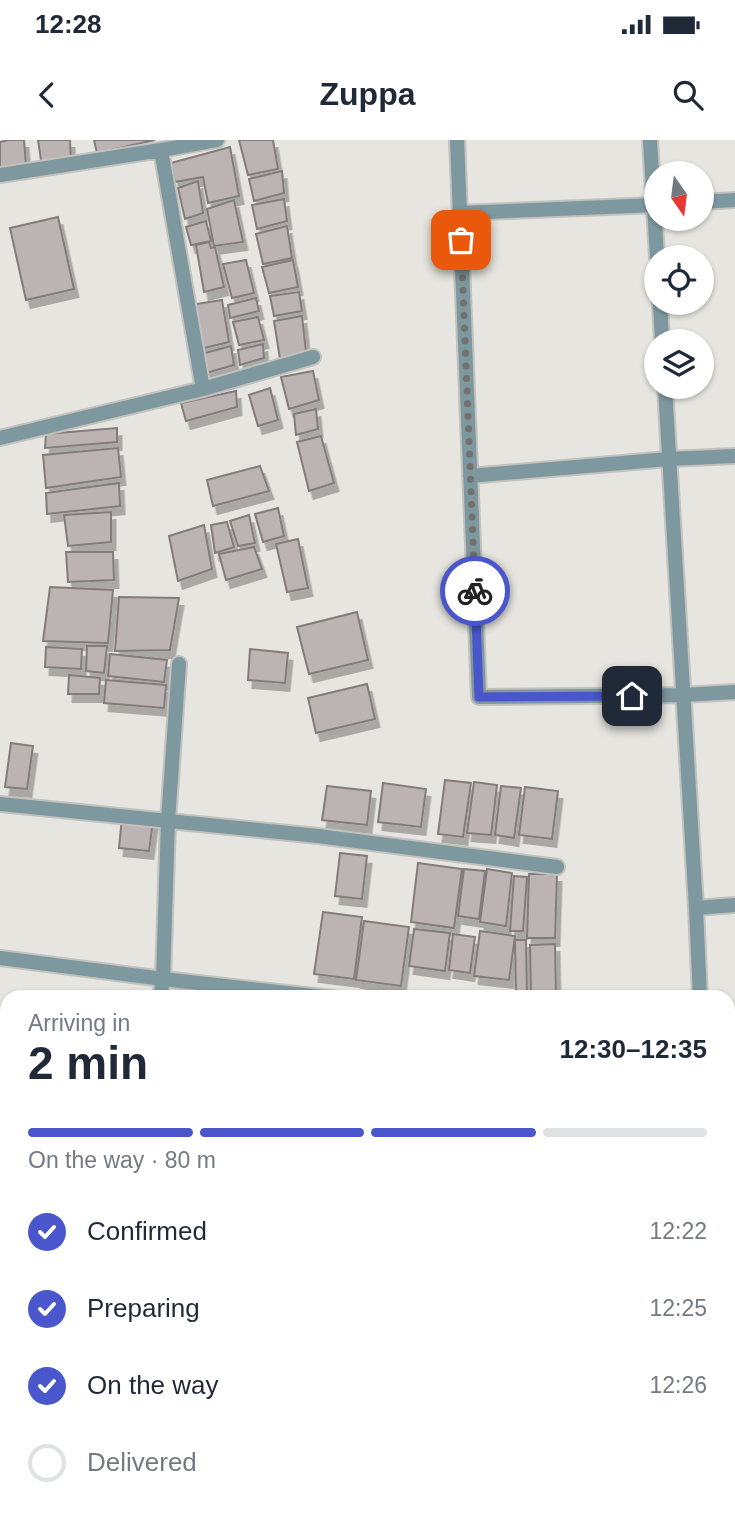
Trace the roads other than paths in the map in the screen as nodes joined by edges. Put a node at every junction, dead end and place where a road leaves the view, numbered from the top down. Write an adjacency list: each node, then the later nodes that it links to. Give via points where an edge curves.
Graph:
1 (217, 140): 4 (street)
2 (457, 140): 10 (street)
3 (650, 140): 5 (street)
4 (161, 150): 6 (street); 12 (street)
5 (652, 161)
6 (0, 175)
7 (735, 200): 8 (street)
8 (714, 201)
9 (644, 205): 10 (street)
10 (460, 213): 17 (street)
11 (313, 357): 12 (street)
12 (203, 389): 14 (street)
13 (666, 399): 16 (street)
14 (0, 438)
15 (735, 456): 16 (street)
16 (669, 459): 17 (street); 20 (street)
17 (470, 476): 20 (street, via 479,697)
18 (178, 664): 22 (street)
19 (735, 692): 20 (street)
20 (684, 695): 25 (street)
21 (0, 804): 22 (street)
22 (168, 821): 23 (street); 27 (street)
23 (557, 867)
24 (735, 905): 25 (street)
25 (696, 908): 30 (street)
26 (0, 958): 27 (street)
27 (163, 979): 28 (street); 29 (street)
28 (161, 990)
29 (261, 990)
30 (700, 990)

